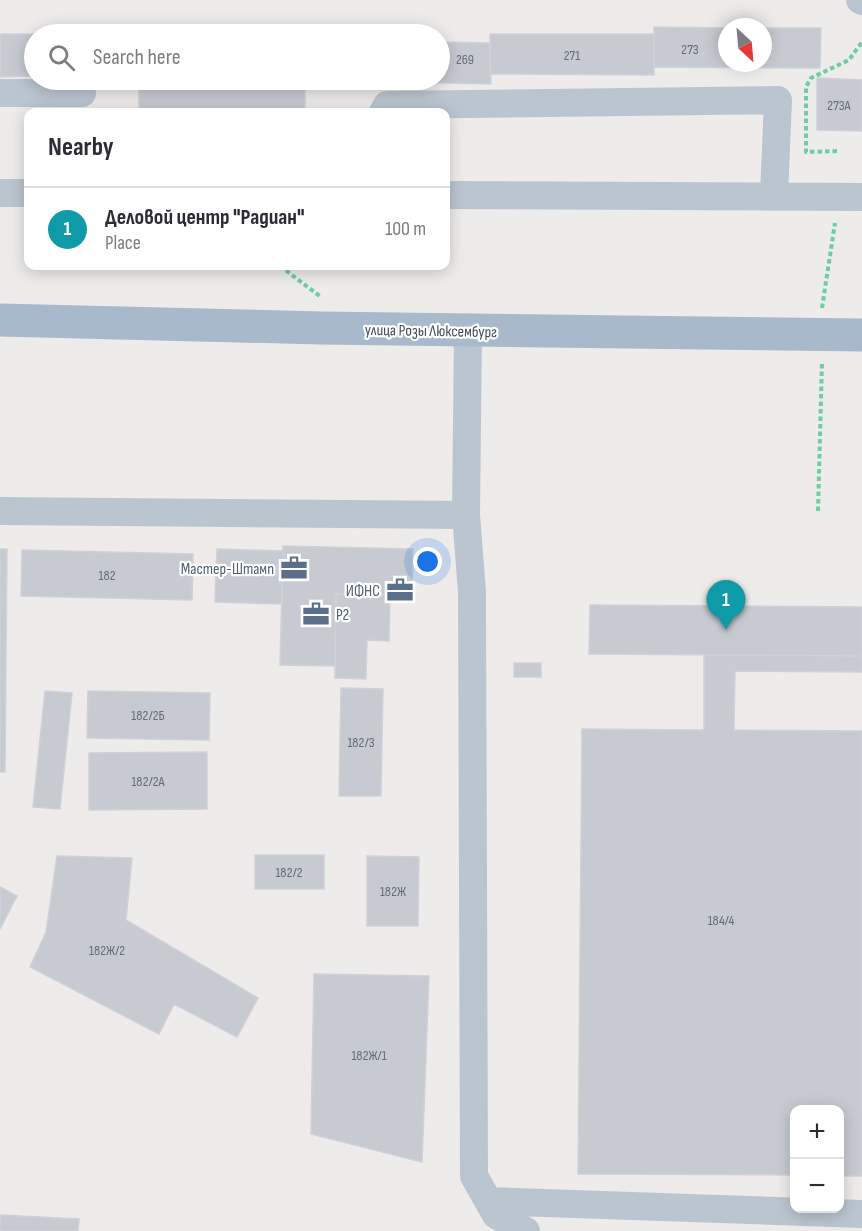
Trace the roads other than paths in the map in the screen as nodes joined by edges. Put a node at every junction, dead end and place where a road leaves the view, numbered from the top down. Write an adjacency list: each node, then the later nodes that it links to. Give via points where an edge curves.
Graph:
1 (0, 93): 2 (street)
2 (82, 93)
3 (385, 108): 7 (street, via 778,100)
4 (0, 193): 5 (street)
5 (24, 193)
6 (450, 195): 7 (street)
7 (774, 196): 8 (street)
8 (862, 197)
9 (0, 320): 10 (main road, улица Розы Люксембург)
10 (468, 330): 11 (main road, улица Розы Люксембург); 13 (street)
11 (862, 335)
12 (0, 511): 13 (street)
13 (466, 515): 14 (street, via 472,592 474,1176)
14 (488, 1201): 15 (street); 16 (street, via 496,1215)
15 (862, 1214)
16 (526, 1231)

